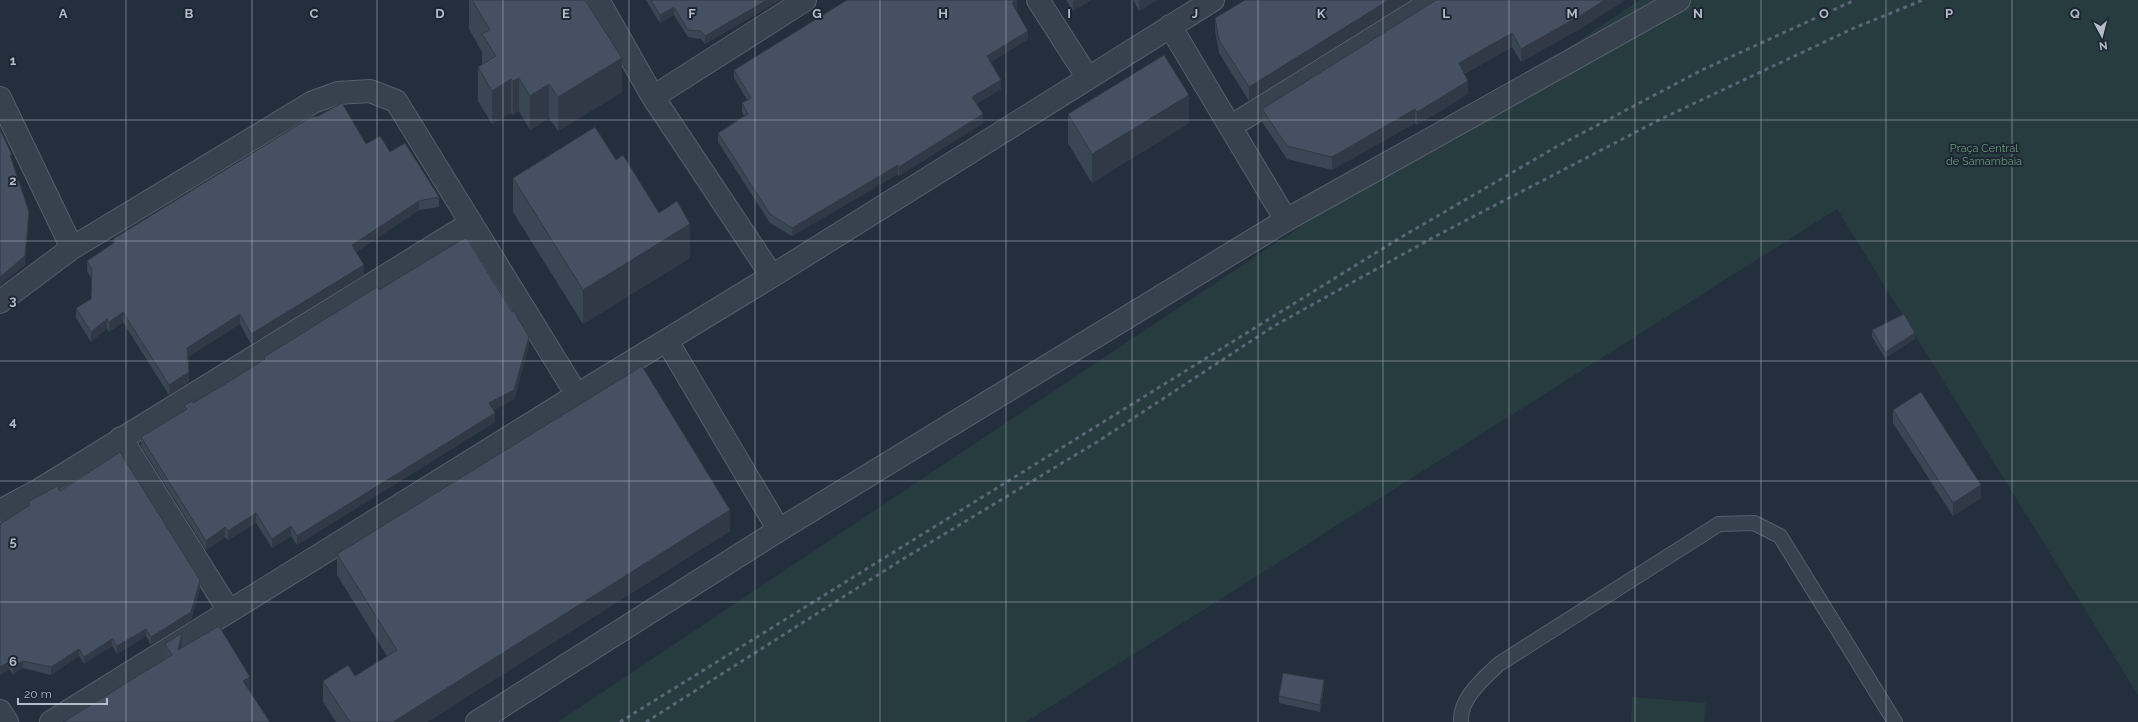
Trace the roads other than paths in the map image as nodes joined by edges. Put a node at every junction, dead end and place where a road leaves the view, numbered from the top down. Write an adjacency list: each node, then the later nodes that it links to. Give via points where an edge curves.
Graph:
1 (598, 0): 9 (street)
2 (805, 0): 9 (street)
3 (1038, 0): 8 (street)
4 (1213, 0): 7 (street)
5 (1434, 0): 11 (street)
6 (1678, 0): 12 (street)
7 (1170, 26): 8 (street); 11 (street)
8 (1088, 78): 15 (street)
9 (653, 97): 15 (street)
10 (0, 98): 14 (street)
11 (1230, 127): 12 (street)
12 (1286, 220): 21 (street)
13 (472, 223): 14 (street, via 396,101 370,91 338,93 313,102); 18 (street); 19 (street)
14 (72, 248): 16 (street)
15 (772, 276): 17 (street)
16 (0, 302)
17 (667, 341): 18 (street); 21 (street)
18 (577, 395): 22 (street)
19 (121, 438): 20 (street, via 39,490); 22 (street)
20 (0, 511)
21 (779, 530): 26 (street)
22 (230, 611): 25 (street)
23 (0, 710): 24 (street)
24 (7, 722)
25 (51, 722)
26 (477, 722)
27 (1461, 722): 28 (lane, via 1460,716 1475,686 1499,664 1719,524 1754,523 1780,536)
28 (1895, 722)

